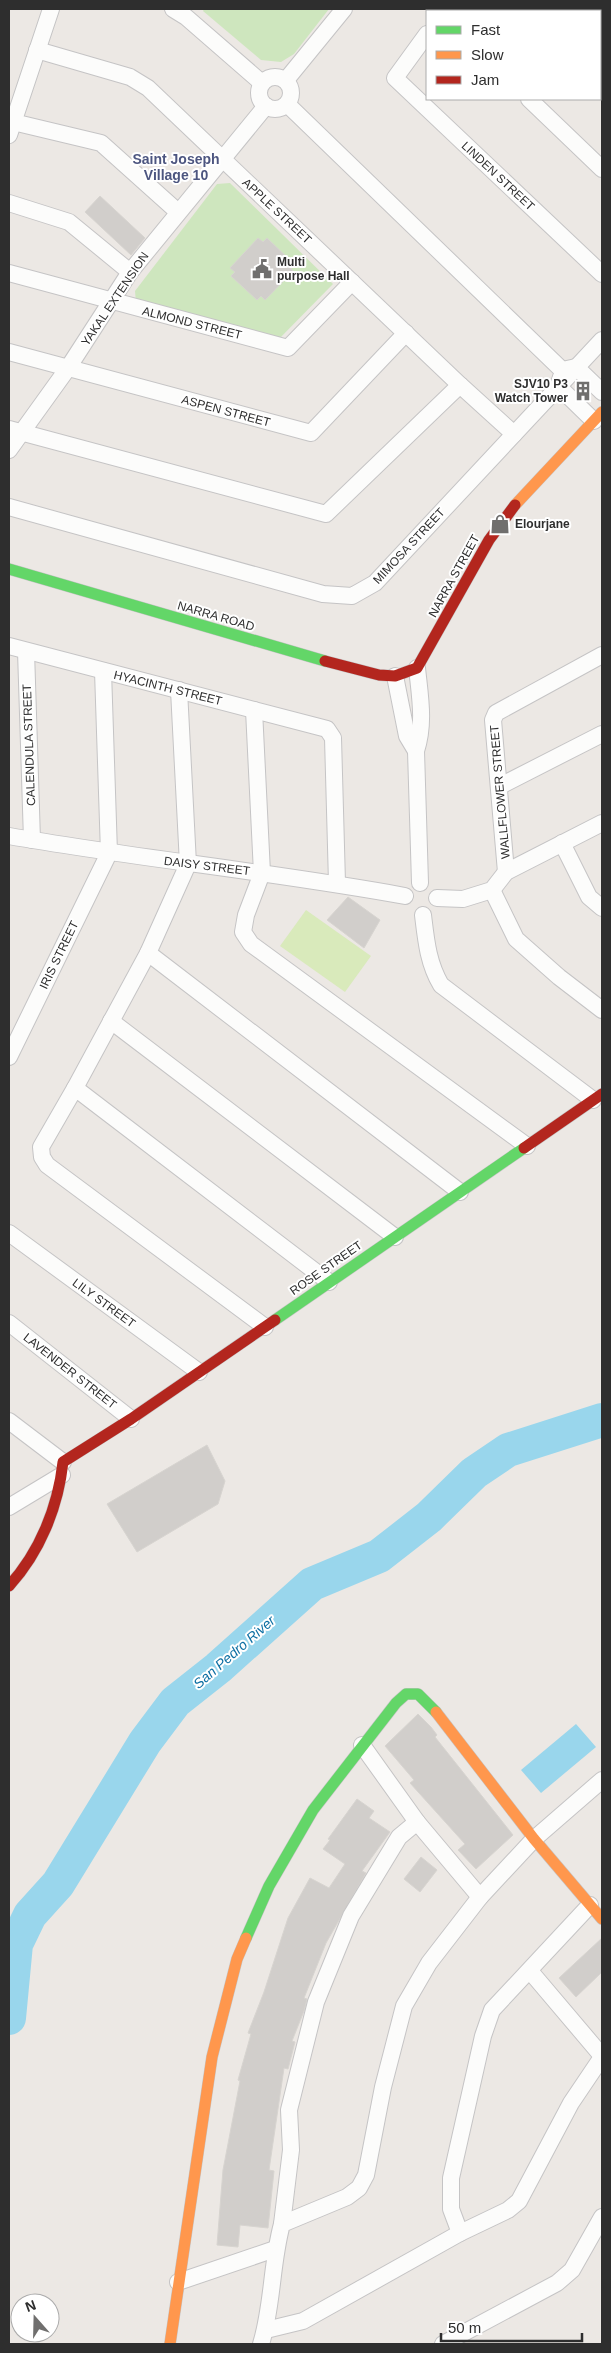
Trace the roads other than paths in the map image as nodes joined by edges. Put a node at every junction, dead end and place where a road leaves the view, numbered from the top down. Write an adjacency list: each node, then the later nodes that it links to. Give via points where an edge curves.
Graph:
1 (51, 9): 5 (street)
2 (173, 9): 7 (street)
3 (344, 9): 6 (street)
4 (426, 35): 18 (street, LINDEN STREET, via 394,78)
5 (37, 50): 11 (street); 12 (street, APPLE STREET, via 140,82)
6 (286, 80): 7 (street, via 274,76); 9 (street, via 292,91)
7 (262, 83): 10 (street, via 260,98)
8 (530, 100): 13 (street)
9 (287, 104): 10 (street, via 274,109); 25 (street)
10 (266, 106): 12 (street, YAKAL EXTENSION)
11 (11, 128): 15 (street, via 101,143)
12 (222, 159): 15 (street, YAKAL EXTENSION); 19 (street, APPLE STREET)
13 (602, 169)
14 (9, 203): 16 (street, via 69,222)
15 (178, 212): 16 (street, YAKAL EXTENSION)
16 (130, 272): 20 (street, YAKAL EXTENSION)
17 (9, 273): 20 (street, ALMOND STREET)
18 (602, 274)
19 (352, 282): 20 (street, ALMOND STREET, via 288,348); 21 (street, APPLE STREET)
20 (111, 302): 24 (street, YAKAL EXTENSION)
21 (406, 333): 24 (street, ASPEN STREET, via 312,433); 26 (street, APPLE STREET)
22 (602, 340): 25 (street, MIMOSA STREET)
23 (9, 352): 24 (street, ASPEN STREET)
24 (68, 368): 29 (street, YAKAL EXTENSION)
25 (566, 374): 27 (street); 28 (street); 30 (street, MIMOSA STREET)
26 (460, 385): 29 (street, via 326,514); 30 (street, APPLE STREET)
27 (602, 392)
28 (598, 416): 37 (street, NARRA STREET, via 507,514)
29 (14, 431): 31 (street, YAKAL EXTENSION)
30 (514, 434): 32 (street, MIMOSA STREET, via 375,583 352,596 323,594)
31 (9, 450)
32 (9, 507)
33 (9, 570): 39 (street, NARRA ROAD, via 330,663)
34 (9, 646): 35 (street, HYACINTH STREET)
35 (26, 651): 38 (street, HYACINTH STREET); 47 (street, CALENDULA STREET)
36 (602, 655): 44 (street, WALLFLOWER STREET, via 496,713 493,720)
37 (417, 668): 39 (street, NARRA ROAD); 43 (street, via 422,713)
38 (103, 671): 40 (street, HYACINTH STREET); 49 (street)
39 (395, 676): 43 (street, via 407,736)
40 (179, 690): 41 (street, HYACINTH STREET); 50 (street)
41 (254, 710): 52 (street); 54 (street, HYACINTH STREET, via 327,729 333,738)
42 (602, 734): 44 (street)
43 (416, 751): 53 (street)
44 (500, 786): 51 (street, WALLFLOWER STREET)
45 (602, 823): 48 (street)
46 (9, 836): 47 (street, DAISY STREET)
47 (32, 840): 49 (street, DAISY STREET)
48 (562, 843): 51 (street); 58 (street, via 589,897)
49 (108, 853): 50 (street, DAISY STREET); 63 (street, IRIS STREET)
50 (188, 864): 52 (street, DAISY STREET); 60 (street)
51 (506, 872): 55 (street)
52 (262, 873): 54 (street, DAISY STREET); 66 (street, via 246,915 244,932 251,944)
53 (420, 883): 56 (street, via 410,887); 57 (street, via 434,889)
54 (337, 884): 56 (street, DAISY STREET)
55 (492, 890): 57 (street, via 464,899); 61 (street, via 516,939)
56 (406, 896): 59 (street, via 409,910)
57 (437, 898): 59 (street, via 435,908)
58 (602, 908)
59 (423, 915): 65 (street, via 428,956 441,985)
60 (148, 954): 62 (street); 67 (street)
61 (602, 1010)
62 (111, 1022): 64 (street); 69 (street)
63 (9, 1057)
64 (75, 1088): 70 (street); 72 (street, via 41,1147 42,1157 48,1165)
65 (598, 1097): 66 (street, ROSE STREET)
66 (527, 1146): 67 (street, ROSE STREET)
67 (460, 1192): 69 (street, ROSE STREET)
68 (9, 1234): 73 (street, LILY STREET)
69 (395, 1237): 70 (street, ROSE STREET)
70 (329, 1282): 72 (street, ROSE STREET)
71 (9, 1323): 74 (street, LAVENDER STREET)
72 (265, 1327): 73 (street, ROSE STREET)
73 (199, 1372): 74 (street, ROSE STREET)
74 (131, 1419): 76 (street, ROSE STREET)
75 (9, 1421): 76 (street)
76 (62, 1468): 77 (street); 78 (street, via 43,1537)
77 (9, 1507)
78 (9, 1586)
79 (362, 1745): 81 (street); 82 (street, via 396,1703 406,1694 418,1694 441,1717); 92 (street, via 289,1848 255,1914 238,1959 212,2056)
80 (602, 1782): 82 (street)
81 (417, 1822): 83 (street); 89 (street, via 399,1837 351,1916 316,2002 289,2110 291,2150)
82 (534, 1839): 83 (street); 84 (street)
83 (480, 1897): 89 (street, via 430,1963 404,2006 383,2087 366,2175 359,2188 347,2197)
84 (590, 1905): 85 (street); 86 (street)
85 (602, 1919)
86 (530, 1971): 87 (street); 90 (street, via 492,2010 483,2036 450,2178 450,2209)
87 (602, 2056): 90 (street, via 571,2102 519,2201 508,2210)
88 (602, 2217): 95 (street, via 572,2270 557,2283)
89 (282, 2224): 91 (street)
90 (460, 2233): 93 (street, via 303,2321)
91 (275, 2248): 92 (street); 93 (street)
92 (178, 2282): 94 (street)
93 (263, 2337)
94 (170, 2344)
95 (443, 2344)

